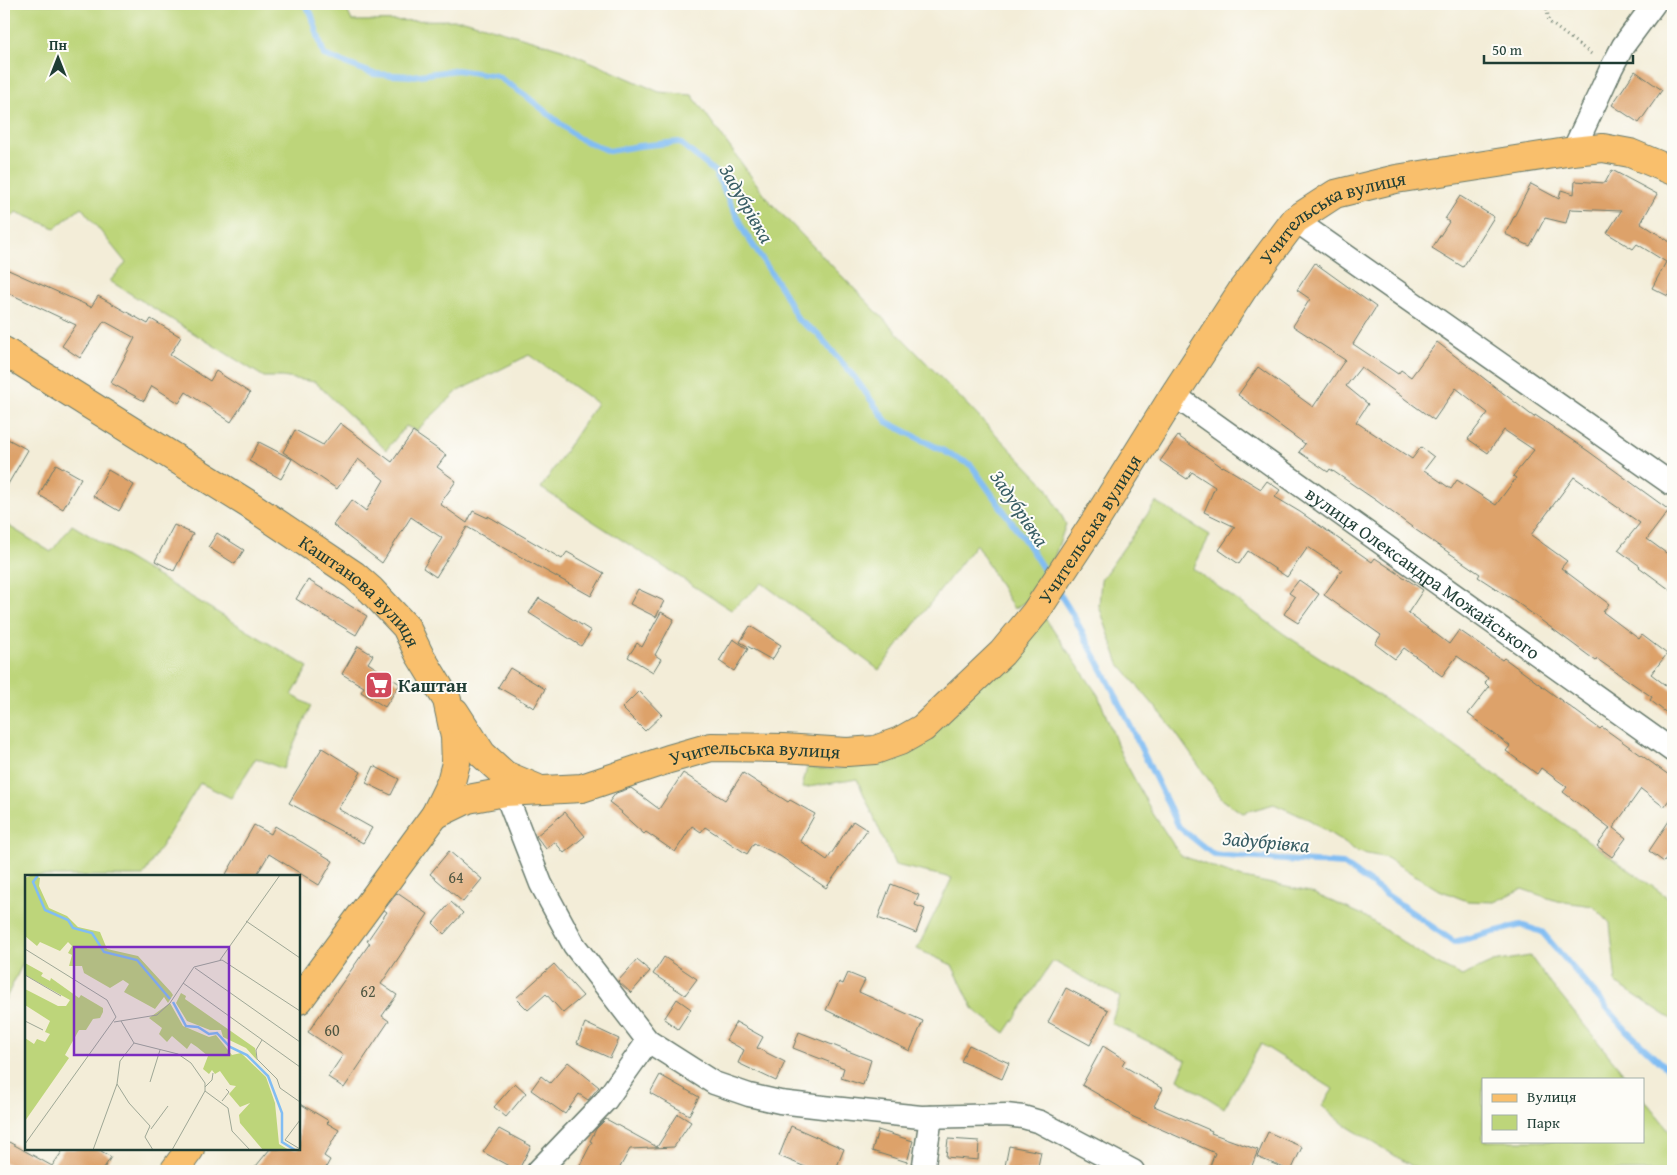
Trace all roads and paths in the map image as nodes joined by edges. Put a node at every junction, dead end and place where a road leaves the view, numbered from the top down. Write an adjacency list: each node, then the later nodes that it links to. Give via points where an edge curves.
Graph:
1 (1546, 4): 3 (path, via 1549,22)
2 (1654, 4): 3 (street)
3 (1610, 68): 4 (street)
4 (1573, 151): 5 (main road, Учительська вулиця, via 1604,148 1630,153); 6 (main road, Учительська вулиця, via 1396,178 1335,194)
5 (1673, 171)
6 (1295, 220): 8 (main road, Учительська вулиця, via 1243,289); 9 (street)
7 (4, 351): 10 (main road, Каштанова вулиця, via 250,505 354,575 406,627)
8 (1174, 395): 11 (street, вулиця Олександра Можайського); 12 (main road, Учительська вулиця, via 1035,613 1002,653 923,728 876,750 847,752 711,747 582,788)
9 (1673, 485)
10 (447, 700): 12 (main road, via 482,754 505,775); 14 (main road, Каштанова вулиця, via 455,737 456,763)
11 (1673, 751)
12 (542, 790): 13 (main road, Учительська вулиця)
13 (505, 792): 14 (main road, Учительська вулиця, via 468,799); 16 (street, via 541,884 574,944)
14 (435, 815): 15 (main road, Каштанова вулиця)
15 (300, 999)
16 (648, 1041): 17 (street, via 714,1083 749,1095 780,1102); 20 (street, via 606,1100)
17 (931, 1117): 21 (street); 22 (street, via 1023,1117 1040,1122)
18 (189, 1150): 19 (main road)
19 (174, 1171)
20 (538, 1171)
21 (923, 1171)
22 (1133, 1171)

